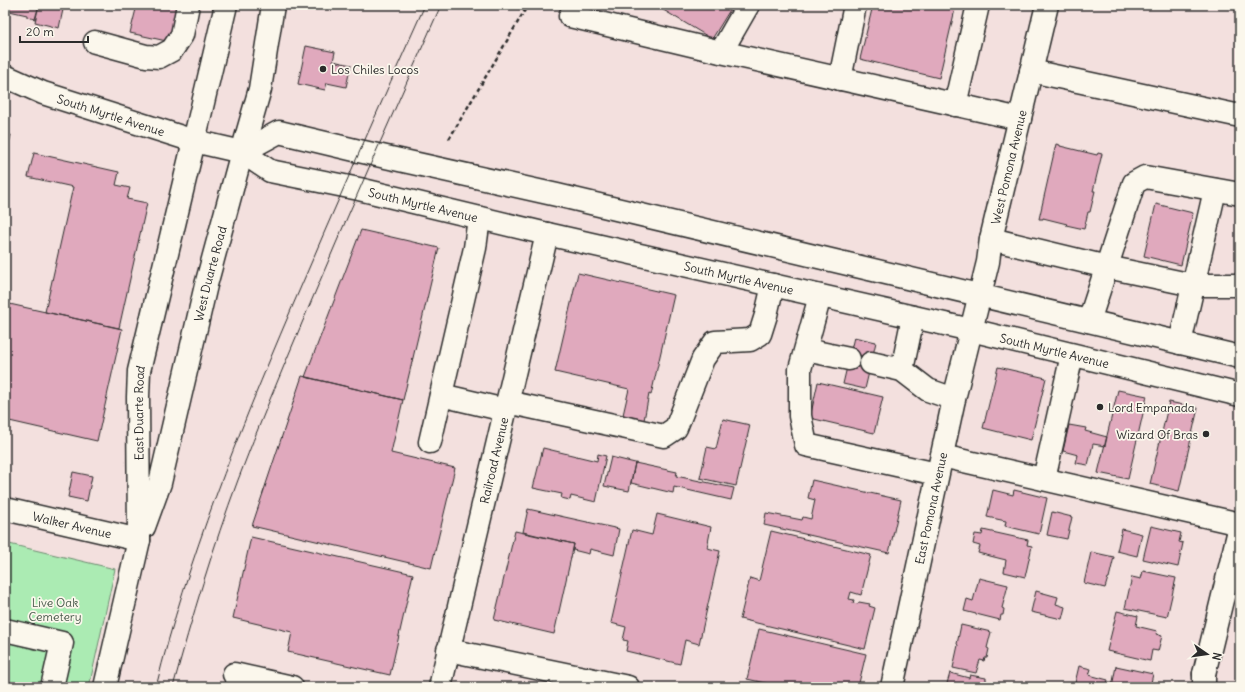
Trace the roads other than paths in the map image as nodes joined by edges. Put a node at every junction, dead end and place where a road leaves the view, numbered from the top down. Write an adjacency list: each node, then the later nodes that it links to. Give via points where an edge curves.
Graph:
1 (188, 5): 9 (main road, via 182,35 172,50 159,57 146,56)
2 (226, 5): 17 (main road)
3 (273, 5): 18 (main road, West Duarte Road, via 260,89)
4 (576, 5): 10 (main road, via 570,16)
5 (748, 5): 10 (main road)
6 (855, 5): 13 (main road)
7 (978, 5): 14 (main road)
8 (1047, 5): 11 (main road, West Pomona Avenue)
9 (96, 42)
10 (721, 52): 13 (main road)
11 (1031, 71): 15 (main road); 16 (main road, West Pomona Avenue)
12 (5, 76): 17 (main road, South Myrtle Avenue, via 43,93)
13 (840, 79): 14 (main road)
14 (955, 105): 16 (main road)
15 (1240, 116)
16 (1020, 120): 23 (main road, West Pomona Avenue)
17 (194, 141): 18 (main road, South Myrtle Avenue); 49 (main road, East Duarte Road, via 139,371)
18 (242, 152): 21 (main road, South Myrtle Avenue, via 270,172 359,189); 29 (main road, via 279,132); 49 (main road, West Duarte Road, via 206,286 160,483)
19 (1215, 190): 20 (main road); 24 (main road, via 1145,177 1134,183); 26 (main road)
20 (1240, 194)
21 (479, 218): 22 (main road, South Myrtle Avenue); 40 (main road, via 475,248)
22 (547, 234): 25 (main road, South Myrtle Avenue); 43 (main road, Railroad Avenue)
23 (991, 239): 24 (main road); 29 (main road, West Pomona Avenue)
24 (1107, 267): 26 (main road); 31 (main road)
25 (773, 285): 28 (main road, South Myrtle Avenue); 43 (main road, via 760,334 750,340 715,342 703,358 676,428 664,436)
26 (1193, 285): 27 (main road); 33 (main road)
27 (1240, 285)
28 (820, 296): 30 (main road, South Myrtle Avenue); 34 (main road)
29 (980, 296): 31 (main road); 32 (main road, West Pomona Avenue)
30 (913, 317): 32 (main road, South Myrtle Avenue); 39 (main road)
31 (1089, 321): 33 (main road)
32 (971, 330): 35 (main road, South Myrtle Avenue); 42 (main road, East Pomona Avenue)
33 (1180, 343): 36 (main road)
34 (806, 350): 37 (main road); 45 (main road, via 800,369 800,416 806,445)
35 (1072, 355): 41 (main road, South Myrtle Avenue); 46 (main road)
36 (1240, 357)
37 (849, 359)
38 (871, 363): 39 (main road)
39 (902, 370): 42 (main road, via 928,390)
40 (441, 395): 43 (main road); 44 (main road)
41 (1240, 395)
42 (954, 399): 45 (main road, East Pomona Avenue)
43 (506, 406): 51 (main road, Railroad Avenue)
44 (430, 442)
45 (940, 465): 46 (main road); 59 (main road, East Pomona Avenue)
46 (1044, 480): 48 (main road)
47 (5, 509): 49 (main road, Walker Avenue)
48 (1240, 525): 53 (main road)
49 (139, 540): 55 (main road, East Duarte Road)
50 (5, 630): 54 (main road, via 62,643)
51 (448, 650): 57 (main road, Railroad Avenue); 58 (main road)
52 (234, 674): 56 (main road)
53 (1203, 683)
54 (52, 687)
55 (105, 687)
56 (292, 687)
57 (440, 687)
58 (628, 687)
59 (892, 687)

